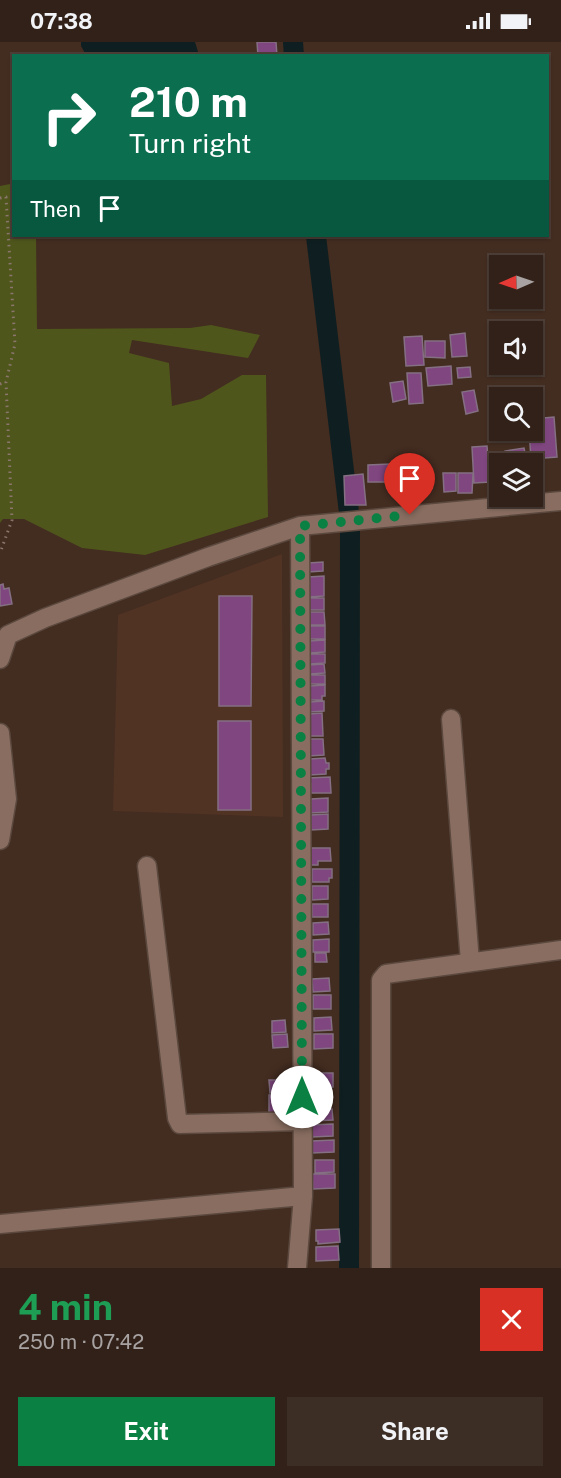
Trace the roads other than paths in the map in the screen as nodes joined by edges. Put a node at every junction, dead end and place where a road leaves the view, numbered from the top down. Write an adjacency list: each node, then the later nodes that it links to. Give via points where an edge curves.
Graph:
1 (561, 501): 2 (street)
2 (300, 526): 3 (street, via 45,618 8,635); 11 (street)
3 (0, 659)
4 (451, 719): 10 (street)
5 (0, 733): 6 (street)
6 (4, 800): 7 (street)
7 (0, 840)
8 (147, 866): 11 (street, via 180,1124)
9 (561, 950): 10 (street)
10 (470, 962): 15 (street, via 386,974 381,980)
11 (302, 1121): 12 (street)
12 (303, 1196): 13 (street); 14 (street)
13 (0, 1224)
14 (297, 1268)
15 (381, 1268)

